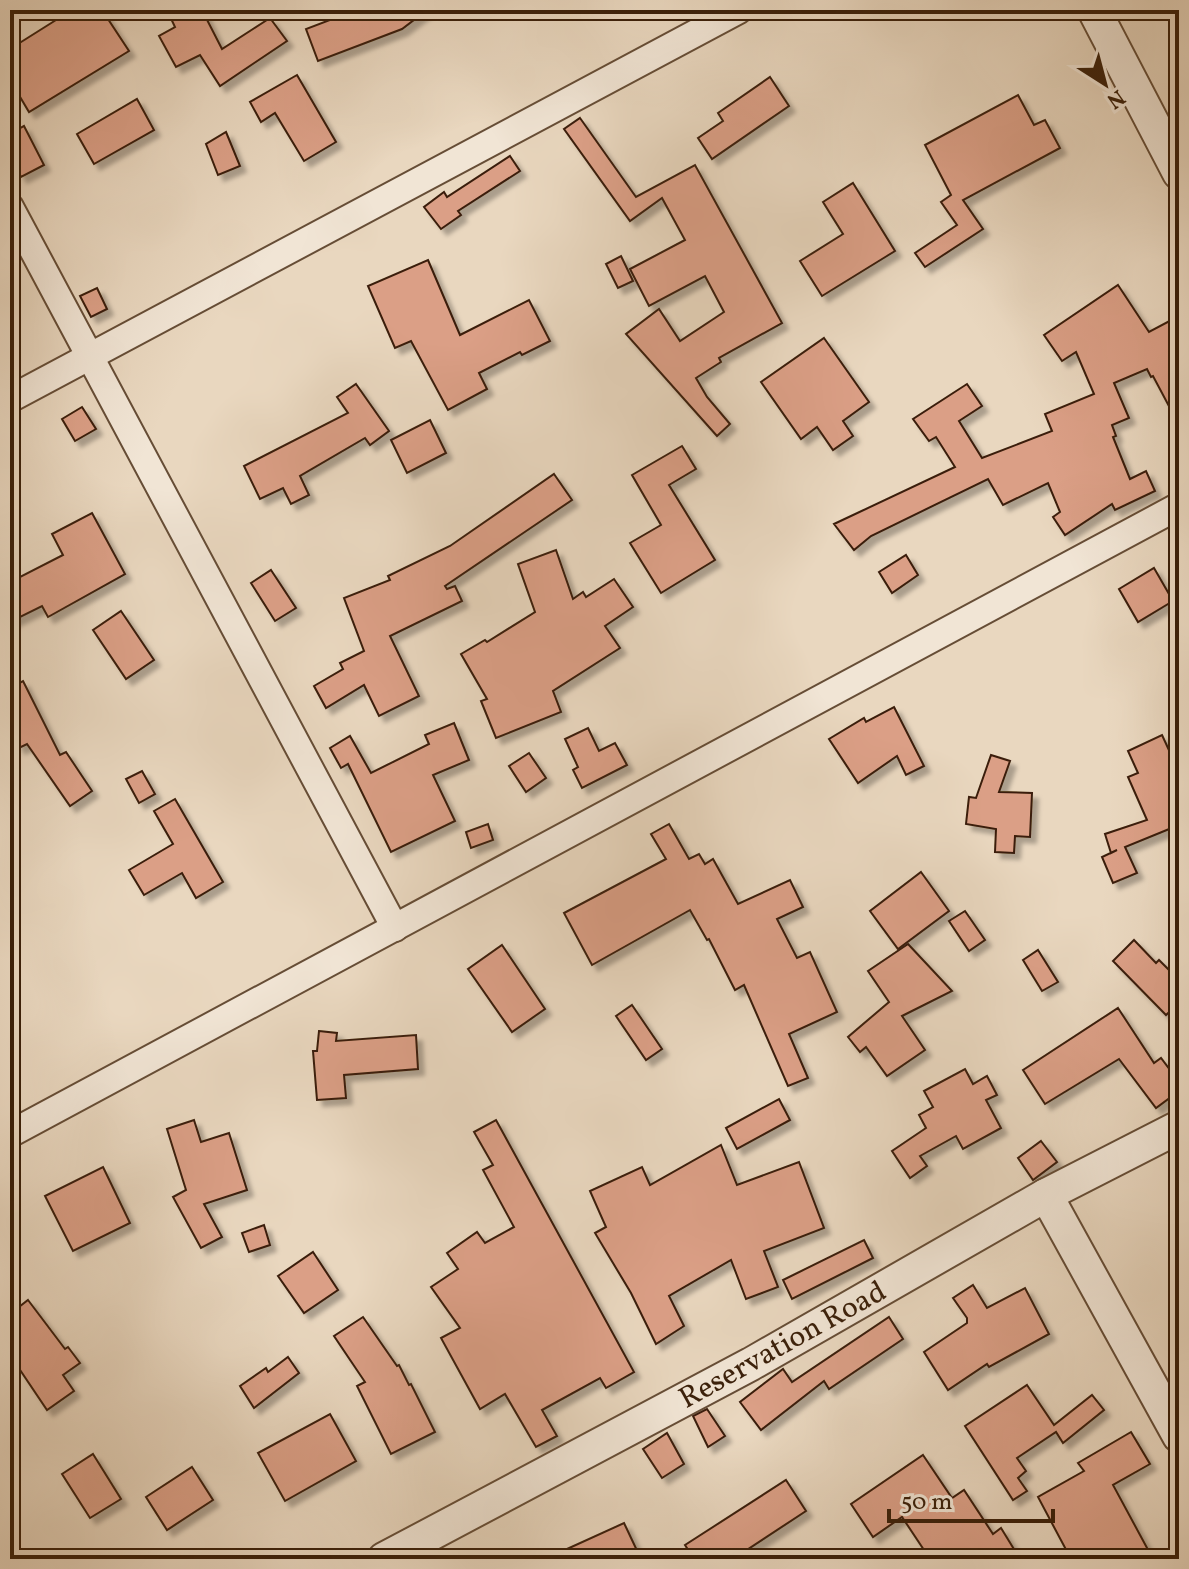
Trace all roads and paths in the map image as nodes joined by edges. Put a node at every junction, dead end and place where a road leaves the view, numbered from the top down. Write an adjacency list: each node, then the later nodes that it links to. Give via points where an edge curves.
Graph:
1 (739, 10): 5 (street)
2 (1094, 10): 3 (street)
3 (1179, 173)
4 (10, 207): 5 (street)
5 (91, 355): 6 (street); 8 (street)
6 (10, 399)
7 (1179, 506): 8 (street)
8 (395, 928): 10 (street)
9 (1179, 1127): 11 (street, Reservation Road)
10 (10, 1134)
11 (1046, 1195): 12 (street); 13 (street, Reservation Road, via 751,1364)
12 (1179, 1436)
13 (384, 1559)

